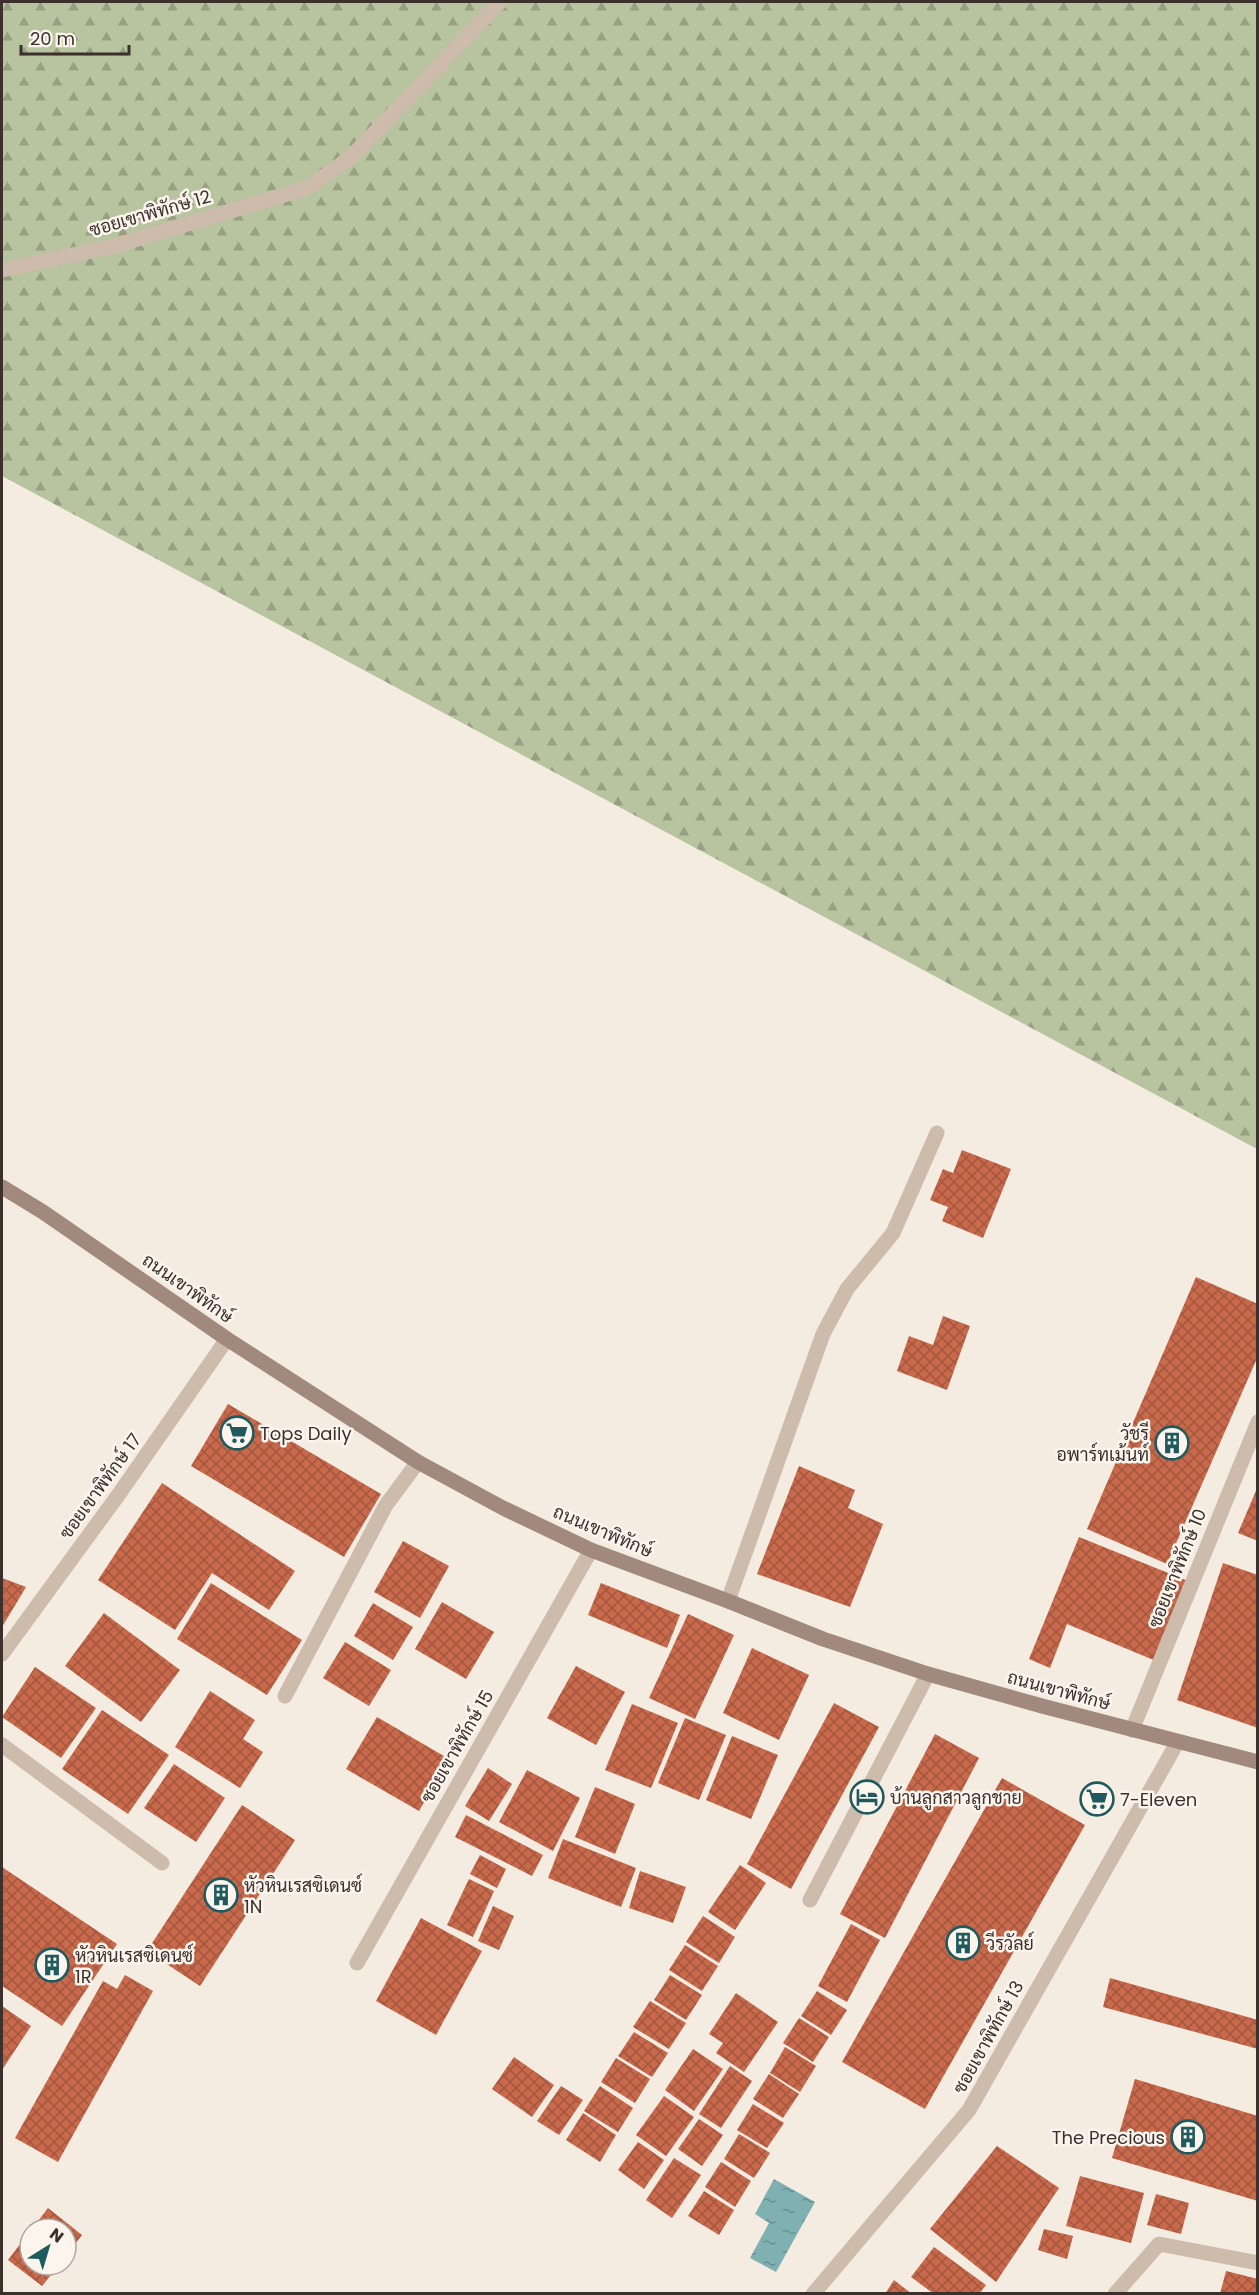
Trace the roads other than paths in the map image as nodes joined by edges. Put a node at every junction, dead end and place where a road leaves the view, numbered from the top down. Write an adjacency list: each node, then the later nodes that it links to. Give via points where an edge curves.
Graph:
1 (500, 2): 2 (street, ซอยเขาพิทักษ์ 12, via 350,158 307,188 114,246)
2 (2, 270)
3 (937, 1133): 9 (street, via 893,1233 847,1289 823,1334)
4 (2, 1187): 5 (street, ถนนเขาพิทักษ์)
5 (227, 1339): 7 (street, ถนนเขาพิทักษ์); 10 (street, ซอยเขาพิทักษ์ 17)
6 (1257, 1422): 13 (street, ซอยเขาพิทักษ์ 10)
7 (418, 1462): 8 (street, ถนนเขาพิทักษ์); 12 (street, via 386,1505)
8 (591, 1550): 9 (street, ถนนเขาพิทักษ์); 19 (street, ซอยเขาพิทักษ์ 15)
9 (728, 1601): 11 (street, ถนนเขาพิทักษ์, via 823,1640)
10 (2, 1654)
11 (928, 1674): 13 (street, ถนนเขาพิทักษ์); 18 (street)
12 (285, 1696)
13 (1132, 1730): 14 (street, ถนนเขาพิทักษ์)
14 (1177, 1743): 16 (street, ถนนเขาพิทักษ์); 21 (street, ซอยเขาพิทักษ์ 13, via 969,2110)
15 (2, 1745): 17 (street)
16 (1257, 1762)
17 (162, 1863)
18 (810, 1900)
19 (357, 1962)
20 (1257, 2263): 22 (street, via 1159,2244)
21 (813, 2294)
22 (1115, 2294)

